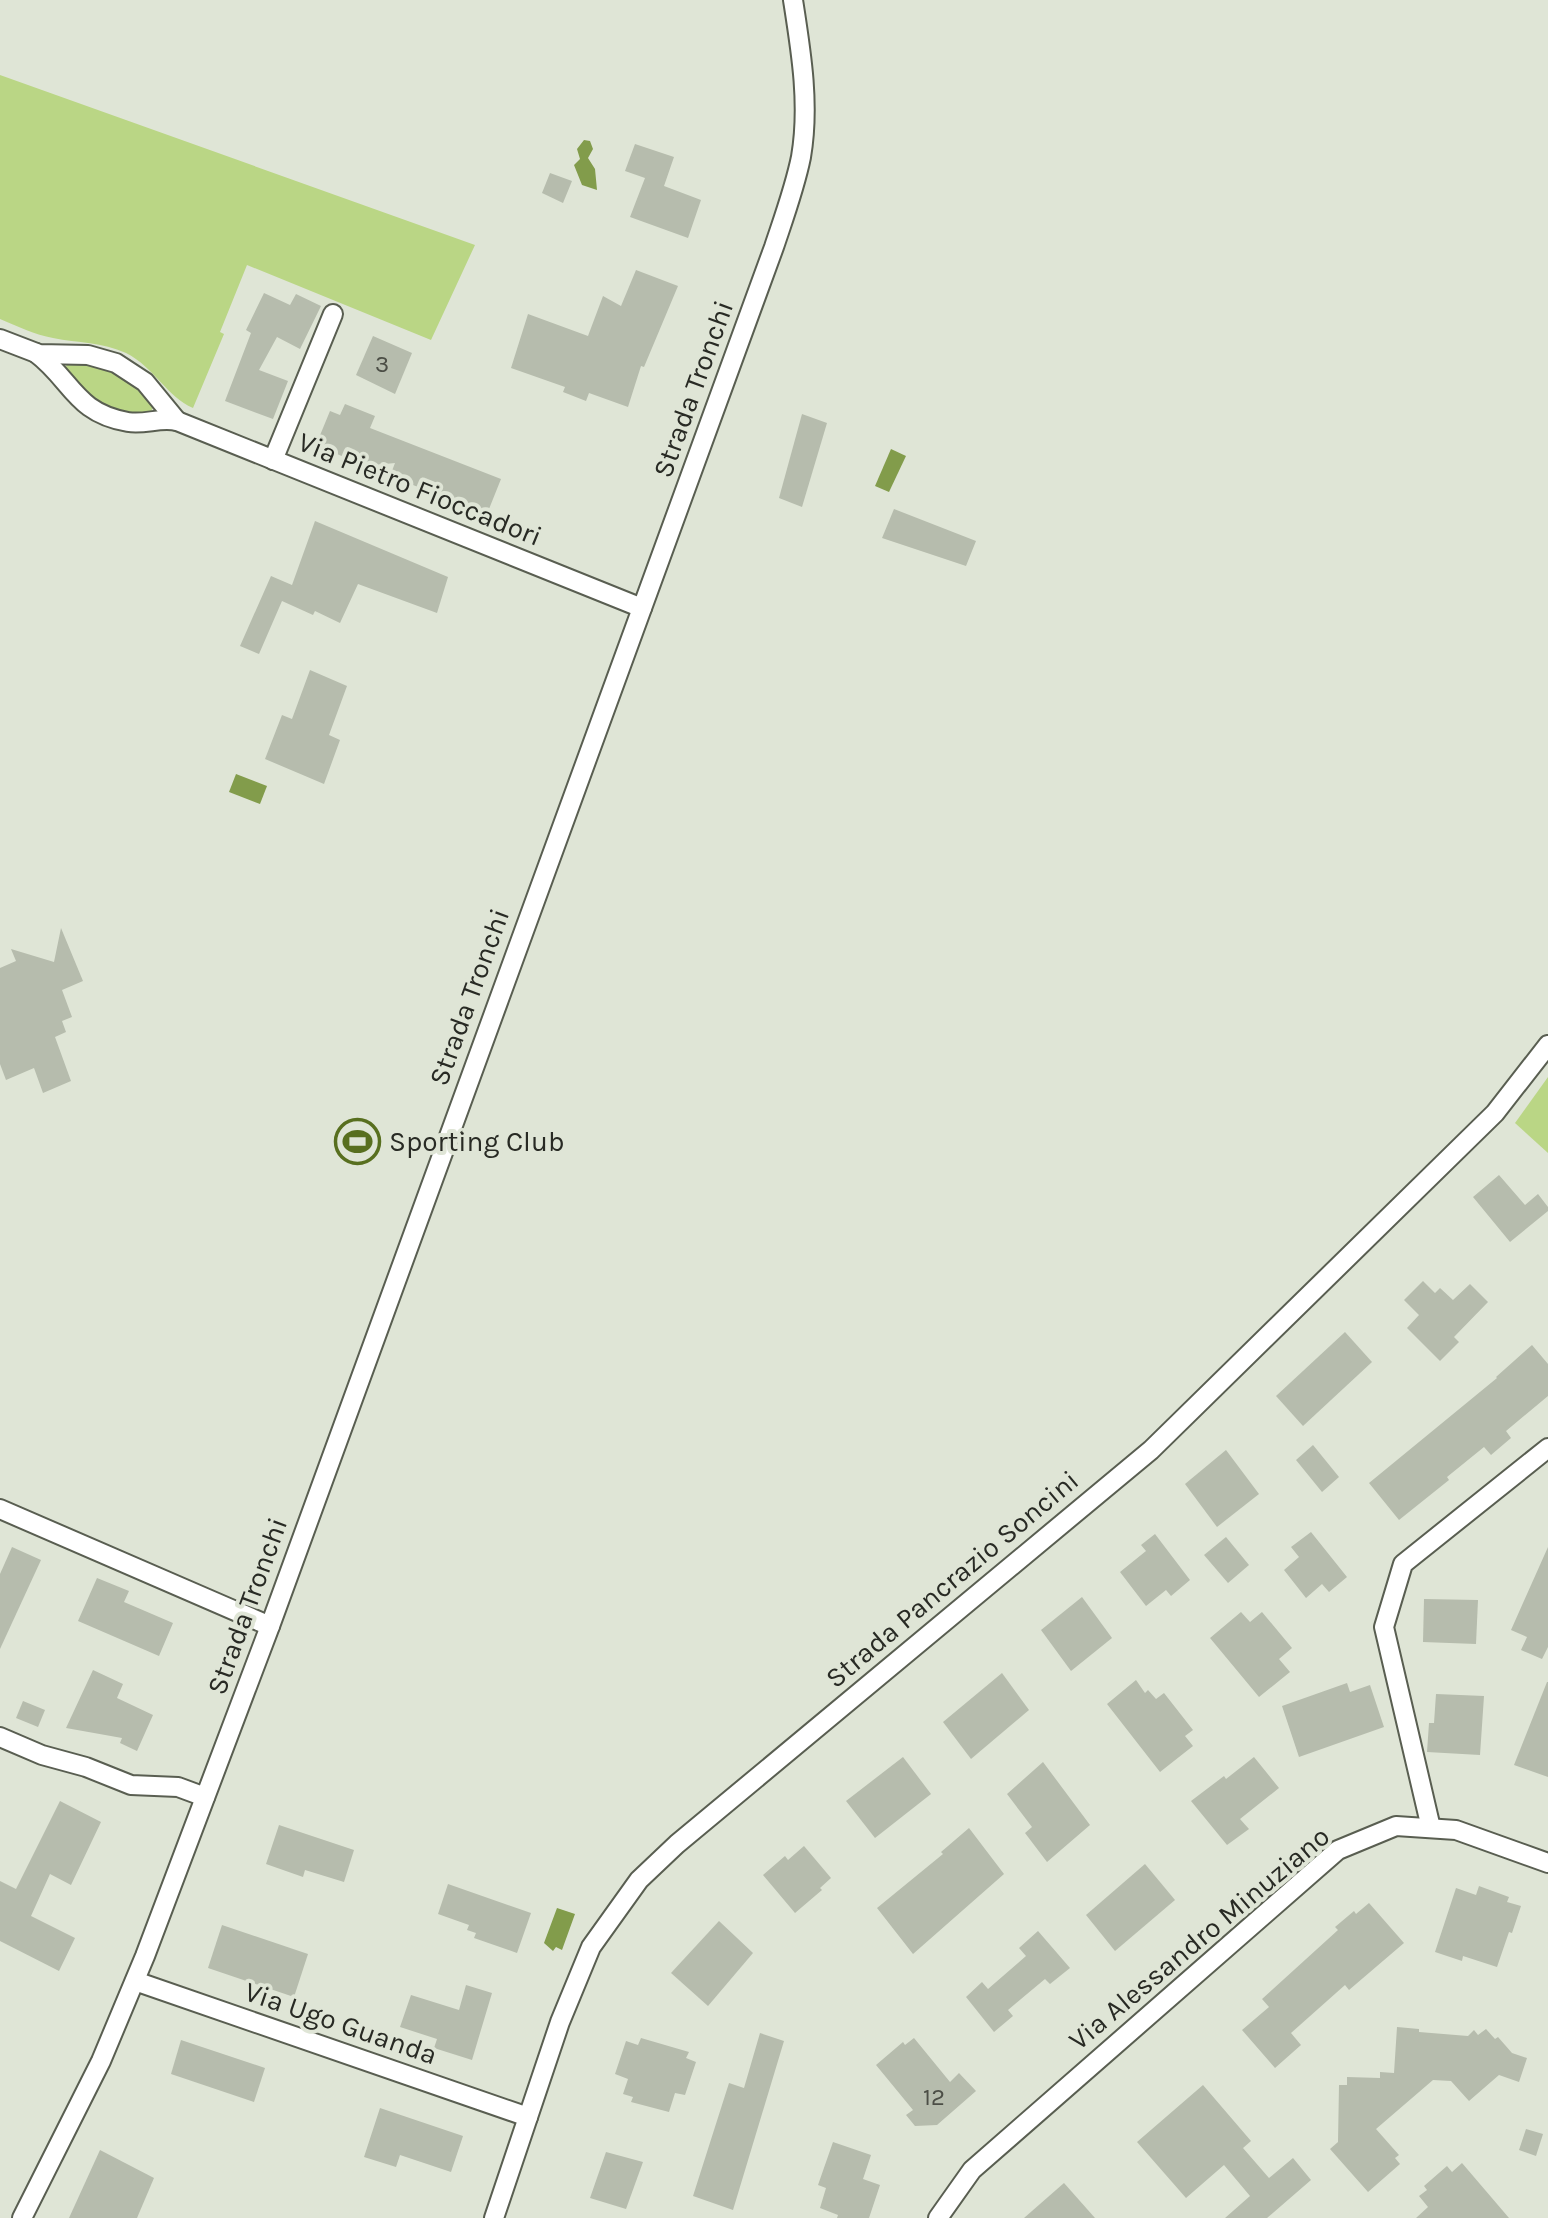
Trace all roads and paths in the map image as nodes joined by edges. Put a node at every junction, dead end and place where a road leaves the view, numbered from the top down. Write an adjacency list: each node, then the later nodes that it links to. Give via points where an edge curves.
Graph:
1 (793, 0): 7 (street, Strada Tronchi, via 802,57 804,127 795,181)
2 (333, 314): 6 (street)
3 (0, 339): 4 (street, Via Pietro Fioccadori)
4 (36, 353): 5 (street, Via Pietro Fioccadori, via 88,355 116,363 145,382); 5 (street, Via Pietro Fioccadori, via 78,400 103,415 133,423)
5 (177, 421): 6 (street, Via Pietro Fioccadori)
6 (273, 460): 7 (street, Via Pietro Fioccadori)
7 (642, 608): 11 (street, Strada Tronchi)
8 (1548, 1045): 17 (street, Strada Pancrazio Soncini, via 1495,1113 1151,1450 639,1880 585,1959)
9 (1548, 1448): 14 (street, via 1403,1564 1384,1627)
10 (0, 1509): 11 (street)
11 (270, 1626): 13 (street, Strada Tronchi)
12 (0, 1737): 13 (street, via 125,1784 171,1786)
13 (205, 1797): 16 (street, Strada Tronchi)
14 (1431, 1828): 15 (street, Via Alessandro Minuziano, via 1456,1830); 20 (street, Via Alessandro Minuziano, via 1396,1826 1338,1850 972,2170)
15 (1548, 1863)
16 (135, 1981): 17 (street, Via Ugo Guanda); 18 (street, Strada Tronchi)
17 (528, 2117): 19 (street, Strada Pancrazio Soncini)
18 (22, 2218)
19 (494, 2218)
20 (938, 2218)

